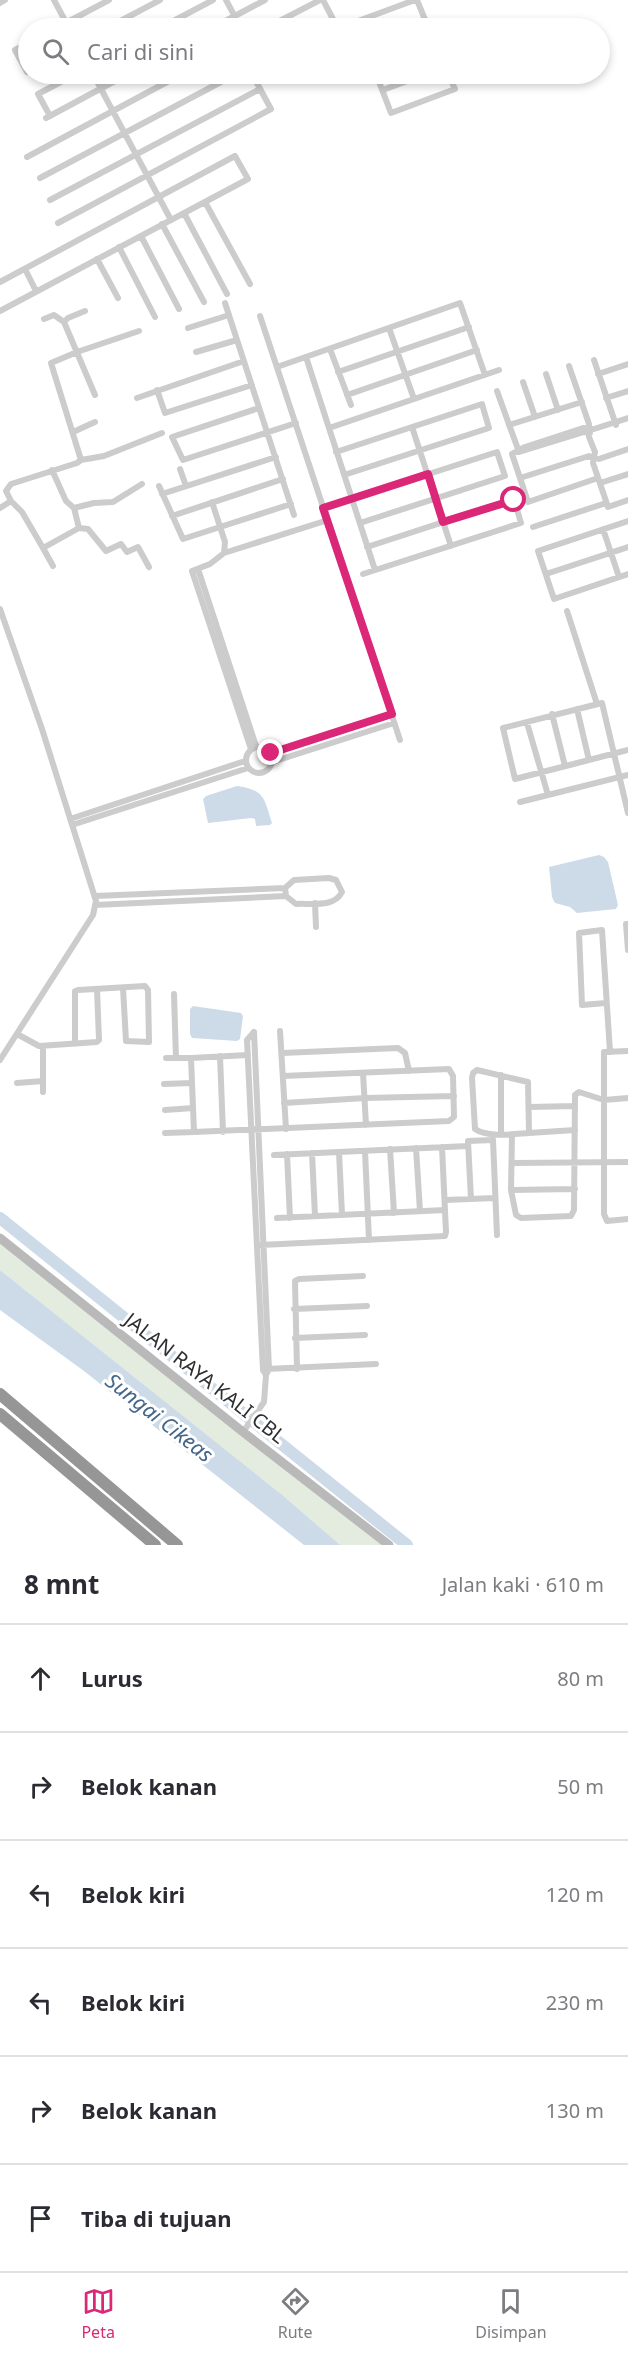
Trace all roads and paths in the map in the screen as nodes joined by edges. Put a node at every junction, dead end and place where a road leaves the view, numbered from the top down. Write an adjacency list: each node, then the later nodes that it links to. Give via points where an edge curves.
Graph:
1 (5, 0): 10 (street)
2 (55, 0): 12 (street)
3 (109, 0): 13 (street)
4 (160, 0): 14 (street)
5 (213, 0): 15 (street)
6 (226, 0): 11 (street)
7 (265, 0): 11 (street)
8 (321, 0): 17 (street); 18 (street)
9 (416, 0): 19 (street); 20 (street)
10 (0, 3)
11 (235, 16): 16 (street)
12 (64, 18)
13 (81, 18)
14 (126, 18)
15 (179, 18)
16 (231, 18)
17 (286, 18)
18 (332, 18)
19 (371, 18)
20 (424, 18)
21 (57, 84): 30 (street, via 38,94 48,117)
22 (99, 84): 30 (street)
23 (109, 84): 30 (street)
24 (163, 84): 33 (street)
25 (217, 84): 34 (street)
26 (258, 84): 31 (street)
27 (380, 84): 32 (street)
28 (398, 84): 32 (street)
29 (453, 84): 32 (street, via 455,89 391,113)
30 (101, 88): 33 (street)
31 (260, 88): 35 (street); 37 (street, via 271,110)
32 (382, 90)
33 (113, 111): 34 (street); 36 (street)
34 (125, 133): 35 (street); 38 (street)
35 (136, 154): 37 (street); 40 (street)
36 (27, 157)
37 (147, 176): 39 (street); 44 (street)
38 (40, 178)
39 (159, 197): 41 (street, via 235,156 248,179); 43 (street); 49 (street)
40 (50, 200)
41 (205, 202): 42 (street); 51 (street)
42 (184, 213): 43 (street); 53 (street)
43 (171, 220): 45 (street)
44 (58, 223)
45 (162, 224): 46 (street); 55 (street)
46 (141, 236): 47 (street); 57 (street)
47 (119, 247): 48 (street); 62 (street)
48 (97, 259): 52 (street); 54 (street)
49 (25, 269): 50 (street); 52 (street)
50 (0, 282)
51 (250, 284)
52 (36, 291): 58 (street)
53 (227, 294)
54 (118, 298)
55 (204, 302)
56 (225, 303): 60 (street)
57 (179, 309)
58 (0, 310)
59 (85, 311): 64 (street)
60 (229, 315): 66 (street); 69 (street)
61 (260, 316): 80 (street)
62 (155, 317)
63 (44, 319): 64 (street, via 56,315)
64 (64, 322): 73 (street)
65 (469, 327): 67 (street, via 460,303); 71 (street); 72 (street)
66 (188, 328)
67 (389, 328): 70 (street); 72 (street)
68 (139, 331): 73 (street)
69 (237, 339): 74 (street); 77 (street)
70 (330, 349): 75 (street); 82 (street)
71 (477, 350): 85 (street); 86 (street)
72 (397, 351): 82 (street); 85 (street)
73 (77, 352): 92 (street); 110 (street, via 54,360 51,365)
74 (196, 352)
75 (306, 357): 80 (street); 108 (street)
76 (594, 360): 84 (street)
77 (244, 361): 88 (street); 89 (street)
78 (628, 364): 84 (street)
79 (569, 366): 97 (street)
80 (277, 367): 104 (street)
81 (499, 370): 86 (street)
82 (338, 372): 93 (street)
83 (546, 374): 100 (street)
84 (598, 374): 95 (street)
85 (405, 375): 93 (street); 96 (street)
86 (485, 375): 96 (street)
87 (523, 382): 101 (street)
88 (252, 385): 89 (street, via 165,413); 99 (street)
89 (158, 390): 94 (street)
90 (497, 391): 106 (street)
91 (628, 391): 95 (street)
92 (95, 395)
93 (347, 395): 98 (street)
94 (137, 398)
95 (606, 398): 105 (street)
96 (414, 399): 108 (street)
97 (582, 402): 100 (street); 109 (street)
98 (351, 405)
99 (259, 408): 111 (street); 111 (street, via 172,437 183,460)
100 (558, 410): 101 (street)
101 (535, 417): 106 (street)
102 (628, 420): 105 (street)
103 (95, 422): 110 (street)
104 (296, 423): 111 (street); 141 (street)
105 (615, 424): 109 (street)
106 (509, 425): 116 (street)
107 (412, 427): 114 (street); 114 (street, via 482,404 489,428); 115 (street)
108 (329, 428): 115 (street)
109 (589, 431): 116 (street, via 583,428); 118 (street)
110 (74, 432): 119 (street)
111 (268, 432): 117 (street)
112 (162, 433): 119 (street, via 104,456)
113 (628, 448): 118 (street)
114 (420, 451): 122 (street); 124 (street)
115 (336, 452): 124 (street)
116 (519, 452): 125 (street, via 512,454)
117 (276, 457): 126 (street); 130 (street)
118 (594, 458): 125 (street, via 589,456); 127 (street)
119 (81, 460): 121 (street)
120 (180, 469): 130 (street)
121 (52, 470): 135 (street, via 9,485 7,494); 140 (street, via 66,501)
122 (428, 474): 132 (street); 133 (street); 133 (street, via 498,452 505,476)
123 (628, 474): 127 (street)
124 (344, 475): 132 (street)
125 (520, 478): 127 (street, via 528,502)
126 (283, 479): 136 (street); 138 (street)
127 (599, 481): 137 (street)
128 (142, 484): 140 (street, via 113,502)
129 (159, 486): 131 (street)
130 (186, 486): 131 (street)
131 (162, 494): 143 (street)
132 (352, 499): 141 (street); 147 (street)
133 (436, 499): 146 (street); 147 (street)
134 (628, 500): 137 (street, via 608,507)
135 (11, 501): 139 (street); 155 (street)
136 (212, 502): 143 (street); 148 (street)
137 (606, 502): 149 (street)
138 (291, 504): 142 (street); 148 (street)
139 (0, 508)
140 (74, 508): 150 (street)
141 (323, 508): 144 (street)
142 (294, 515)
143 (172, 516): 148 (street, via 183,539)
144 (328, 520): 156 (street); 169 (street)
145 (628, 521): 151 (street)
146 (443, 522): 152 (street); 152 (street, via 514,500 521,523); 153 (street)
147 (360, 523): 153 (street)
148 (220, 527): 156 (street)
149 (533, 527)
150 (79, 528): 155 (street); 159 (street, via 88,529 106,551 121,544 127,552 138,547)
151 (603, 530): 157 (street); 162 (street, via 538,551)
152 (451, 546): 160 (street)
153 (367, 547): 160 (street)
154 (628, 547): 157 (street)
155 (43, 548): 158 (street)
156 (224, 553): 174 (street, via 192,571)
157 (610, 553): 162 (street); 164 (street)
158 (53, 566)
159 (149, 567)
160 (375, 570): 161 (street)
161 (363, 574)
162 (546, 574): 164 (street, via 554,599)
163 (628, 574): 164 (street)
164 (619, 577)
165 (0, 609): 189 (street)
166 (567, 611): 167 (street)
167 (597, 704): 168 (street); 177 (street, via 602,703)
168 (577, 709): 170 (street); 178 (street)
169 (392, 714): 171 (street); 176 (street)
170 (552, 714): 172 (street); 181 (street)
171 (394, 723): 173 (street); 180 (street)
172 (527, 723): 183 (street); 183 (street, via 503,728 515,778)
173 (400, 741)
174 (253, 748): 176 (street); 179 (street)
175 (628, 750): 177 (street)
176 (271, 753): 180 (street)
177 (614, 754): 178 (street); 185 (street)
178 (590, 760): 181 (street)
179 (245, 761): 182 (street); 189 (street)
180 (272, 762): 182 (street, via 264,772)
181 (565, 766): 183 (street)
182 (248, 768): 189 (street)
183 (541, 772): 186 (street)
184 (628, 776): 185 (street)
185 (620, 778): 186 (street); 188 (street)
186 (548, 795): 187 (street)
187 (520, 802)
188 (628, 813)
189 (71, 822): 192 (street)
190 (285, 888): 191 (street); 193 (street); 195 (street, via 294,880 336,880 342,892 339,899)
191 (196, 892): 192 (street); 194 (street)
192 (95, 896): 196 (street)
193 (286, 896): 194 (street); 195 (street, via 296,904)
194 (196, 900): 196 (street)
195 (315, 903): 198 (street)
196 (95, 905): 205 (street, via 93,915)
197 (628, 924): 199 (street)
198 (316, 927)
199 (628, 950)
200 (123, 988): 200 (street, via 148,987 149,1042 126,1041); 201 (street)
201 (97, 989): 206 (street, via 74,993); 206 (street, via 99,1040)
202 (174, 994): 214 (street)
203 (606, 1003): 203 (street, via 582,1005 579,933 602,930); 209 (street)
204 (280, 1031): 210 (street)
205 (17, 1034): 207 (street); 216 (street)
206 (75, 1044): 207 (street)
207 (43, 1046): 221 (street)
208 (628, 1051): 209 (street)
209 (610, 1052): 229 (street, via 604,1052)
210 (282, 1053): 217 (street, via 398,1048 405,1053); 220 (street)
211 (248, 1055): 212 (street); 238 (street); 238 (street, via 247,1040 254,1032)
212 (220, 1056): 215 (street); 240 (street)
213 (166, 1058): 214 (street)
214 (176, 1058): 215 (street)
215 (191, 1058): 223 (street)
216 (0, 1060)
217 (409, 1071): 218 (street); 226 (street, via 449,1069)
218 (363, 1073): 220 (street); 227 (street)
219 (501, 1075): 232 (street, via 528,1082); 243 (street); 243 (street, via 477,1070 472,1078 476,1129)
220 (283, 1076): 230 (street)
221 (43, 1081): 222 (street); 225 (street)
222 (17, 1083)
223 (192, 1083): 224 (street); 233 (street)
224 (164, 1084)
225 (43, 1092)
226 (454, 1096): 227 (street); 235 (street, via 455,1114 451,1120)
227 (365, 1098): 230 (street); 235 (street)
228 (628, 1098): 229 (street)
229 (604, 1100): 231 (street, via 577,1092); 255 (street)
230 (284, 1103): 236 (street)
231 (574, 1106): 232 (street); 237 (street)
232 (529, 1107): 242 (street)
233 (193, 1108): 234 (street); 239 (street)
234 (165, 1110)
235 (366, 1125): 236 (street)
236 (286, 1129): 238 (street)
237 (575, 1130): 242 (street); 254 (street)
238 (255, 1131): 240 (street); 275 (street)
239 (194, 1132): 240 (street); 241 (street)
240 (223, 1132)
241 (165, 1133)
242 (529, 1133): 244 (street)
243 (501, 1134): 244 (street)
244 (512, 1134): 257 (street)
245 (468, 1146): 246 (street); 260 (street, via 468,1141 493,1140); 261 (street)
246 (442, 1147): 247 (street); 262 (street)
247 (416, 1148): 248 (street); 264 (street)
248 (390, 1149): 249 (street); 265 (street)
249 (365, 1150): 250 (street); 266 (street)
250 (339, 1152): 251 (street); 267 (street)
251 (312, 1153): 252 (street); 268 (street)
252 (287, 1154): 253 (street); 270 (street)
253 (274, 1155)
254 (575, 1162): 255 (street); 257 (street); 259 (street)
255 (604, 1162): 256 (street); 271 (street, via 604,1217 608,1221)
256 (628, 1162)
257 (512, 1163): 258 (street)
258 (512, 1190): 259 (street); 259 (street, via 514,1213 521,1218 571,1216)
259 (575, 1190)
260 (495, 1198): 261 (street); 272 (street)
261 (471, 1199): 262 (street)
262 (445, 1200): 263 (street)
263 (445, 1210): 264 (street); 274 (street, via 443,1237)
264 (420, 1211): 265 (street)
265 (394, 1213): 266 (street)
266 (368, 1214): 267 (street); 274 (street)
267 (342, 1215): 268 (street)
268 (315, 1216): 270 (street)
269 (278, 1218): 270 (street)
270 (290, 1218)
271 (628, 1219)
272 (497, 1235)
273 (0, 1238): 286 (main road, JALAN RAYA KALI CBL)
274 (369, 1240): 275 (street)
275 (260, 1245): 283 (street)
276 (363, 1276): 278 (street, via 297,1279 293,1286)
277 (367, 1306): 278 (street)
278 (294, 1310): 280 (street)
279 (365, 1335): 280 (street)
280 (296, 1338): 282 (street)
281 (376, 1364): 282 (street)
282 (297, 1369): 283 (street)
283 (266, 1371): 286 (street, via 264,1402)
284 (0, 1394): 288 (highway)
285 (0, 1414): 287 (highway)
286 (243, 1432): 289 (main road, JALAN RAYA KALI CBL)
287 (155, 1545)
288 (177, 1545)
289 (389, 1545)

